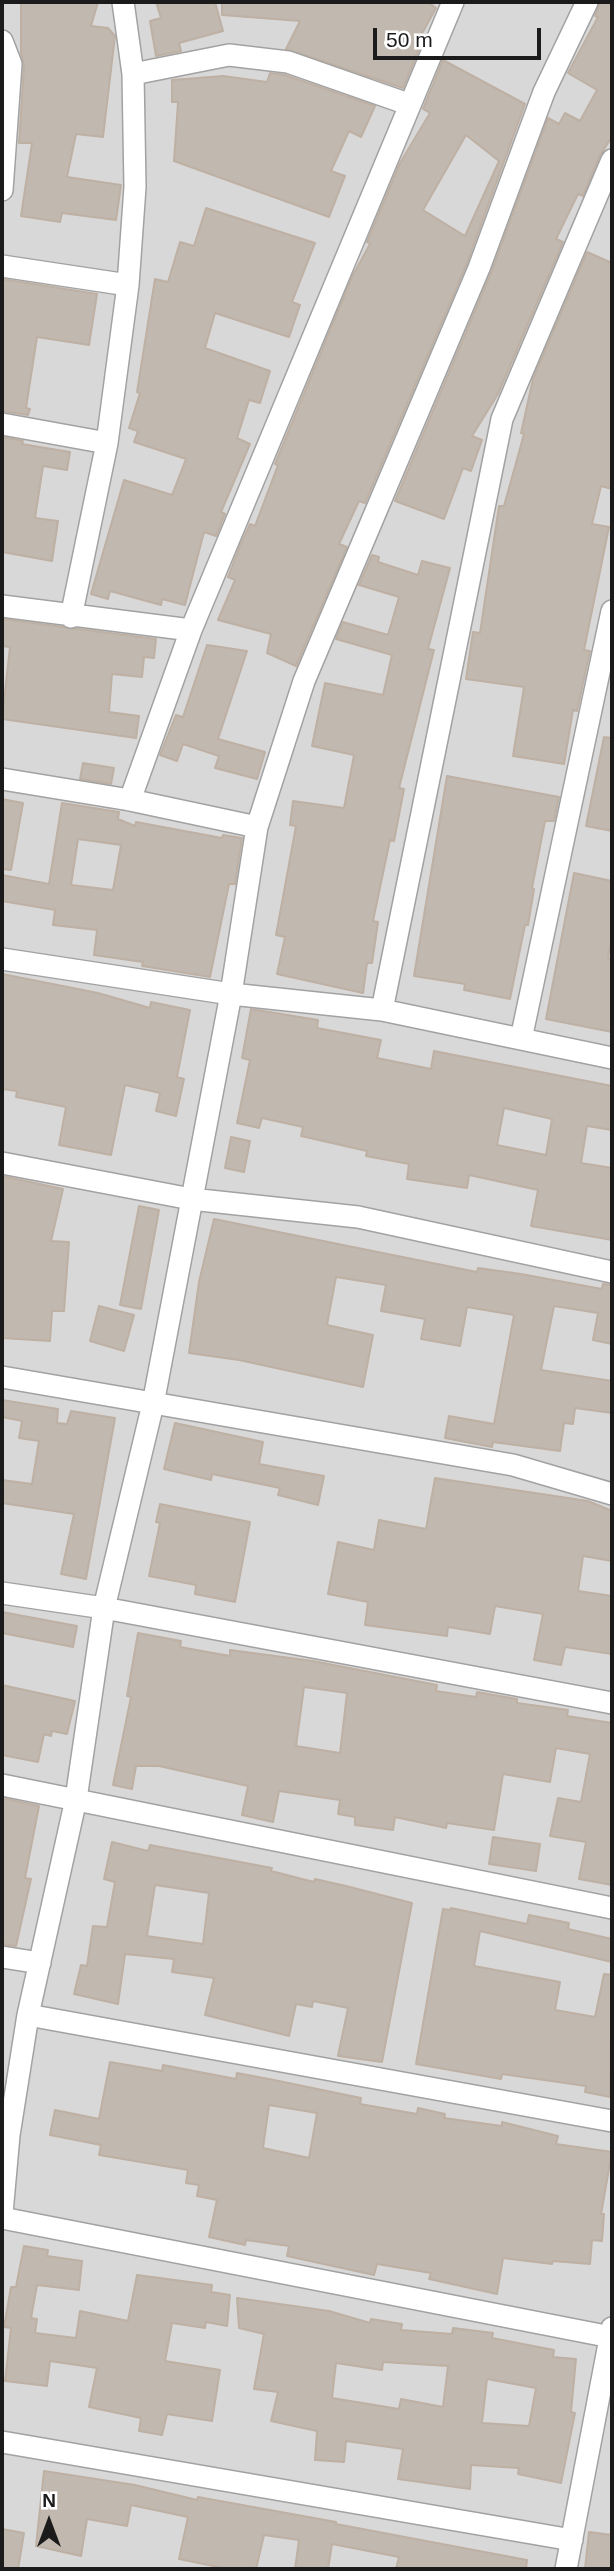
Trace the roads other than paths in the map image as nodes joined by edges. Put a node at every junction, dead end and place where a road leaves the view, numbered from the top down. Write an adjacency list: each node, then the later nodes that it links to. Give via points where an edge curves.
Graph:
1 (123, 2): 5 (street)
2 (453, 2): 6 (street)
3 (587, 2): 19 (street, via 544,92 479,268 304,681)
4 (2, 41): 8 (street, via 11,64)
5 (132, 74): 6 (street, via 229,55 288,62); 10 (street, via 135,187)
6 (408, 104): 16 (street)
7 (612, 160): 22 (street, via 502,419)
8 (2, 190)
9 (2, 266): 10 (street)
10 (128, 285): 12 (street)
11 (2, 424): 12 (street)
12 (107, 443): 15 (street)
13 (2, 606): 15 (street)
14 (612, 611): 23 (street)
15 (71, 617): 16 (street)
16 (191, 630): 18 (street)
17 (2, 779): 18 (street)
18 (130, 800): 19 (street)
19 (257, 827): 21 (street)
20 (2, 959): 21 (street)
21 (231, 994): 22 (street); 26 (street)
22 (382, 1010): 23 (street)
23 (521, 1039): 24 (street)
24 (612, 1058)
25 (2, 1163): 26 (street)
26 (191, 1199): 27 (street, via 358,1217); 29 (street)
27 (612, 1272)
28 (2, 1377): 29 (street)
29 (153, 1404): 30 (street, via 513,1465); 32 (street)
30 (612, 1494)
31 (2, 1593): 32 (street)
32 (104, 1608): 33 (street); 35 (street)
33 (612, 1703)
34 (2, 1785): 35 (street)
35 (76, 1799): 36 (street); 38 (street)
36 (612, 1908)
37 (2, 1957): 38 (street)
38 (40, 1963): 39 (street)
39 (28, 2015): 40 (street); 41 (street)
40 (612, 2121)
41 (5, 2135): 42 (street)
42 (2, 2213)
43 (2, 2218): 44 (street)
44 (611, 2333): 45 (street)
45 (604, 2412): 47 (street)
46 (2, 2442): 47 (street)
47 (572, 2540): 48 (street)
48 (566, 2569)

